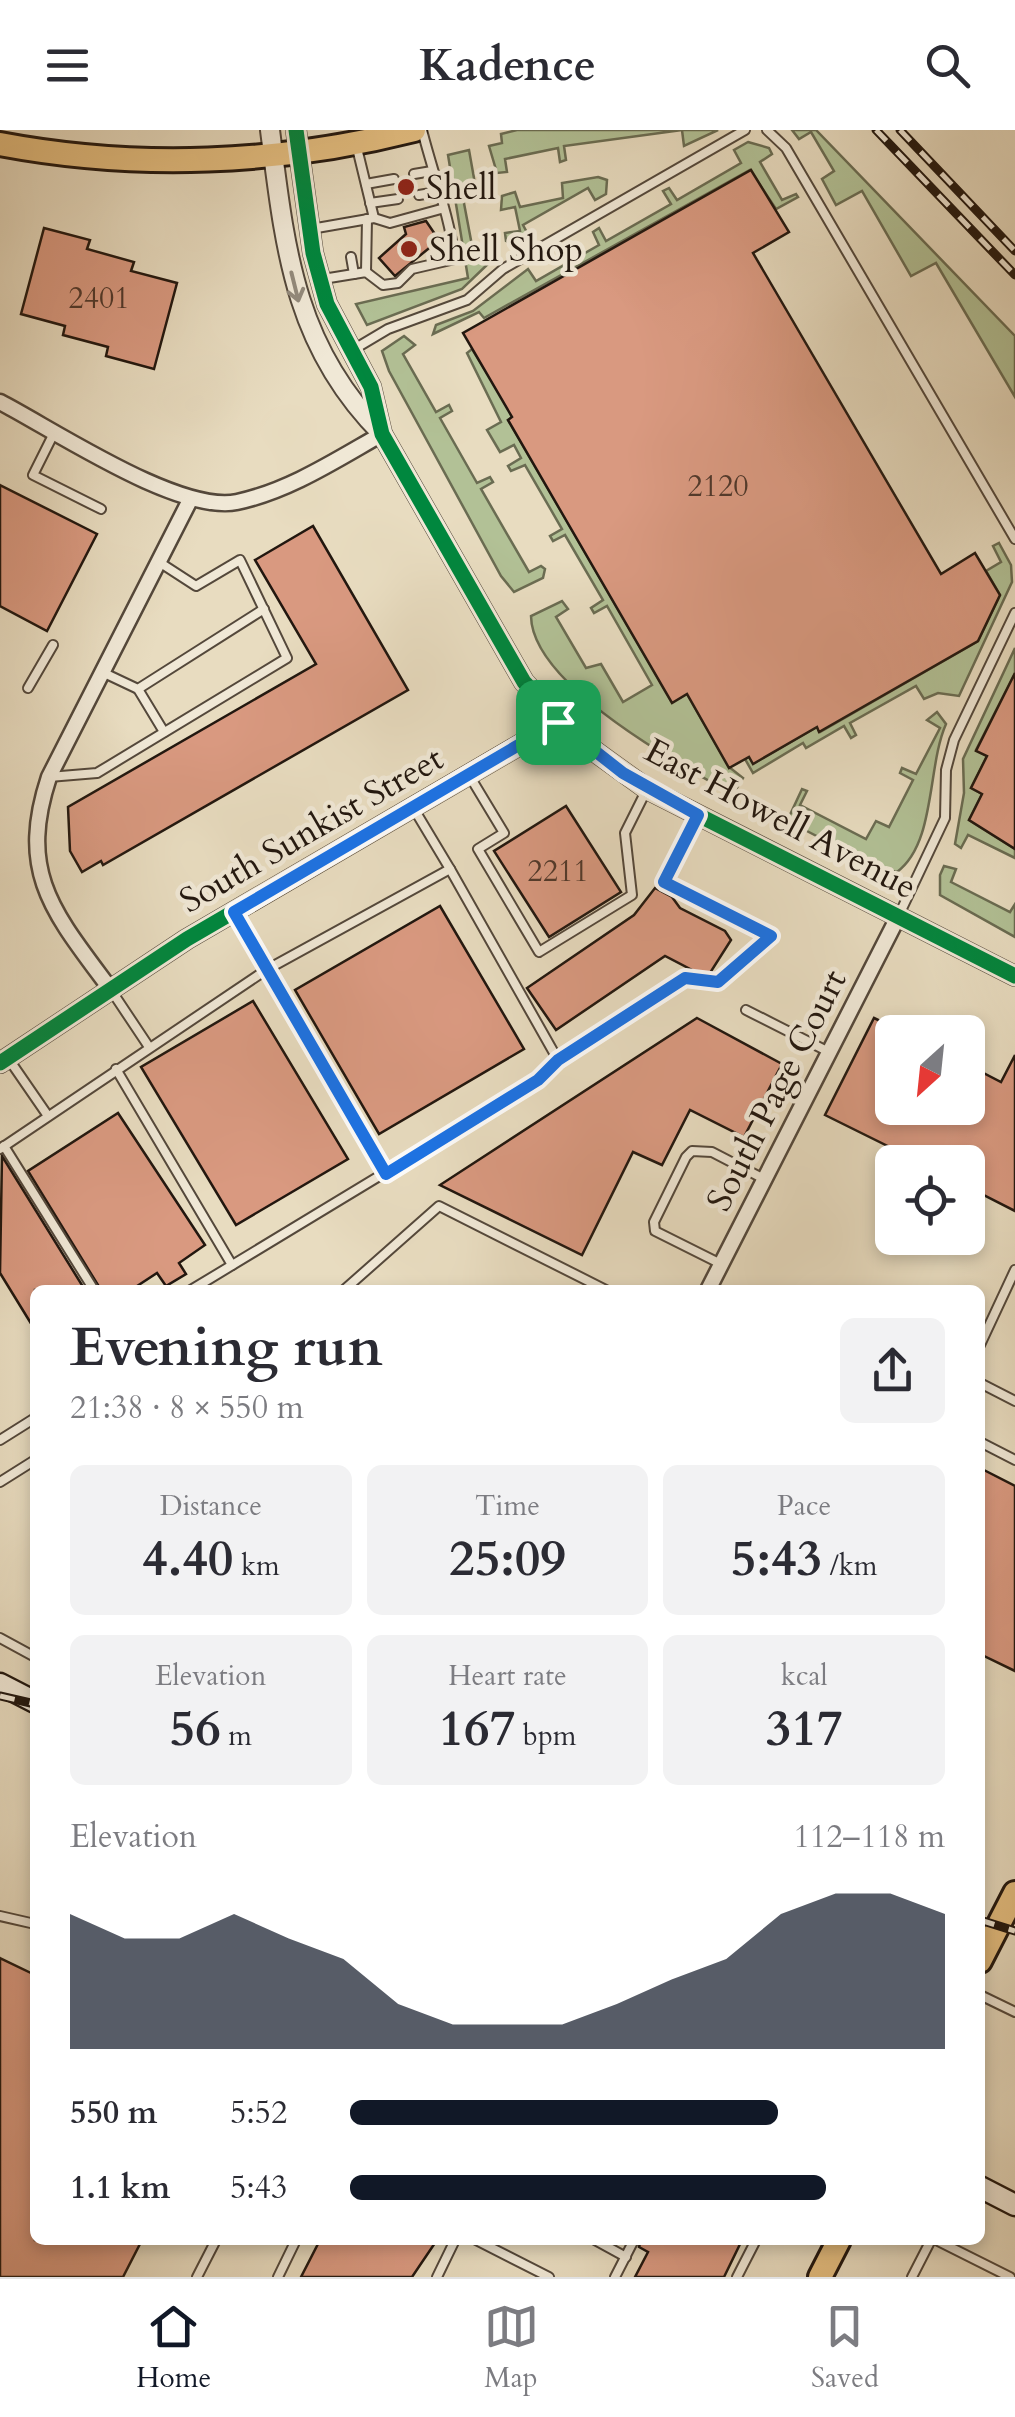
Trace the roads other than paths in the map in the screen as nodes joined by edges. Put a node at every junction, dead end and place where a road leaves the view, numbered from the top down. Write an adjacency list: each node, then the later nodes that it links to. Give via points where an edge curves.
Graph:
1 (270, 130): 9 (street, East Howell Avenue)
2 (414, 130): 8 (main road)
3 (422, 130): 10 (lane)
4 (744, 130): 27 (lane, via 503,269 467,300 388,329)
5 (767, 130): 33 (lane, via 786,148)
6 (297, 141): 8 (main road); 9 (main road); 21 (street, East Howell Avenue)
7 (0, 144): 9 (main road, via 127,159)
8 (356, 144): 13 (lane)
9 (273, 155): 30 (street, East Howell Avenue, one-way to 30, via 305,319 346,398)
10 (432, 171): 11 (lane); 14 (lane)
11 (414, 174)
12 (394, 179): 13 (lane)
13 (366, 184): 17 (lane)
14 (437, 192): 15 (lane); 18 (lane)
15 (419, 195)
16 (398, 199): 17 (lane)
17 (370, 203): 19 (lane)
18 (441, 209): 19 (lane, via 390,223); 24 (lane, via 455,259 412,269 398,283 383,285)
19 (370, 219): 20 (lane); 24 (lane)
20 (344, 223): 21 (lane); 22 (lane)
21 (309, 230): 26 (street, East Howell Avenue)
22 (346, 234)
23 (350, 257): 25 (lane)
24 (366, 272): 25 (lane)
25 (354, 274): 26 (lane)
26 (319, 280): 27 (street, East Howell Avenue)
27 (351, 351): 30 (street, East Howell Avenue, via 371,386)
28 (0, 402): 29 (street)
29 (56, 431): 31 (street); 32 (lane, via 33,476)
30 (382, 434): 31 (street, via 272,492 232,503); 41 (street, East Howell Avenue, via 506,658)
31 (190, 500): 34 (street)
32 (101, 509)
33 (1015, 540)
34 (159, 562): 35 (lane, via 196,586 240,560); 38 (street)
35 (264, 610): 40 (lane); 42 (lane, via 288,658)
36 (1015, 613): 50 (lane, via 954,740 945,818)
37 (53, 645): 39 (lane)
38 (102, 672): 40 (lane); 44 (street)
39 (28, 688)
40 (138, 688): 42 (lane)
41 (558, 722): 43 (street, South Sunkist Street); 45 (street, East Howell Avenue)
42 (164, 732): 44 (lane, via 97,773)
43 (469, 775): 45 (lane, via 504,834 478,849 540,952 632,895 625,833); 46 (street, South Sunkist Street)
44 (49, 776): 53 (street, via 34,839 43,884)
45 (648, 788): 47 (street, East Howell Avenue)
46 (413, 807): 48 (lane); 49 (street, South Sunkist Street)
47 (698, 815): 50 (street, East Howell Avenue); 57 (lane, via 664,882 771,936 718,982 685,978)
48 (450, 869): 51 (lane); 57 (lane)
49 (234, 912): 51 (lane); 53 (street, South Sunkist Street)
50 (898, 917): 52 (street, East Howell Avenue); 56 (street, South Page Court)
51 (266, 970): 55 (lane); 62 (lane)
52 (1015, 976)
53 (111, 990): 55 (lane); 58 (street, South Sunkist Street)
54 (746, 1010): 56 (lane)
55 (149, 1047): 59 (lane)
56 (829, 1052): 63 (street, South Page Court)
57 (558, 1060): 62 (lane, via 538,1080)
58 (4, 1061): 60 (lane)
59 (116, 1069): 60 (lane); 65 (lane)
60 (48, 1116): 61 (lane)
61 (2, 1147): 67 (lane)
62 (386, 1174): 65 (lane)
63 (764, 1179): 64 (street, South Page Court); 64 (lane, via 712,1152 686,1157 655,1231)
64 (721, 1264): 71 (street, South Page Court)
65 (232, 1266): 68 (lane)
66 (1015, 1270): 72 (lane)
67 (91, 1285)
68 (200, 1285)
69 (350, 1285): 70 (lane, via 439,1206)
70 (596, 1285)
71 (710, 1285)
72 (985, 1334)
73 (985, 1386): 74 (lane)
74 (1015, 1401)
75 (30, 1421): 76 (lane)
76 (0, 1440)
77 (985, 1445): 78 (lane)
78 (1015, 1460)
79 (30, 1463): 80 (lane)
80 (0, 1482)
81 (0, 1638): 82 (lane)
82 (30, 1653)
83 (0, 1684): 84 (main road)
84 (30, 1699)
85 (1015, 1893): 88 (main road)
86 (0, 1916): 87 (lane)
87 (30, 1923)
88 (985, 1952)
89 (985, 1997): 90 (lane)
90 (1015, 2012)
91 (985, 2190): 92 (main road)
92 (1015, 2205)
93 (213, 2245): 104 (lane)
94 (294, 2245): 105 (lane)
95 (452, 2245): 106 (lane)
96 (486, 2245): 107 (lane)
97 (605, 2245): 103 (lane)
98 (632, 2245): 103 (lane)
99 (753, 2245): 109 (lane)
100 (836, 2245): 110 (main road)
101 (931, 2245): 111 (lane)
102 (944, 2245): 112 (lane)
103 (626, 2256): 108 (lane)
104 (197, 2277)
105 (278, 2277)
106 (436, 2277)
107 (548, 2277)
108 (616, 2277)
109 (737, 2277)
110 (820, 2277)
111 (912, 2277)
112 (1010, 2277)

